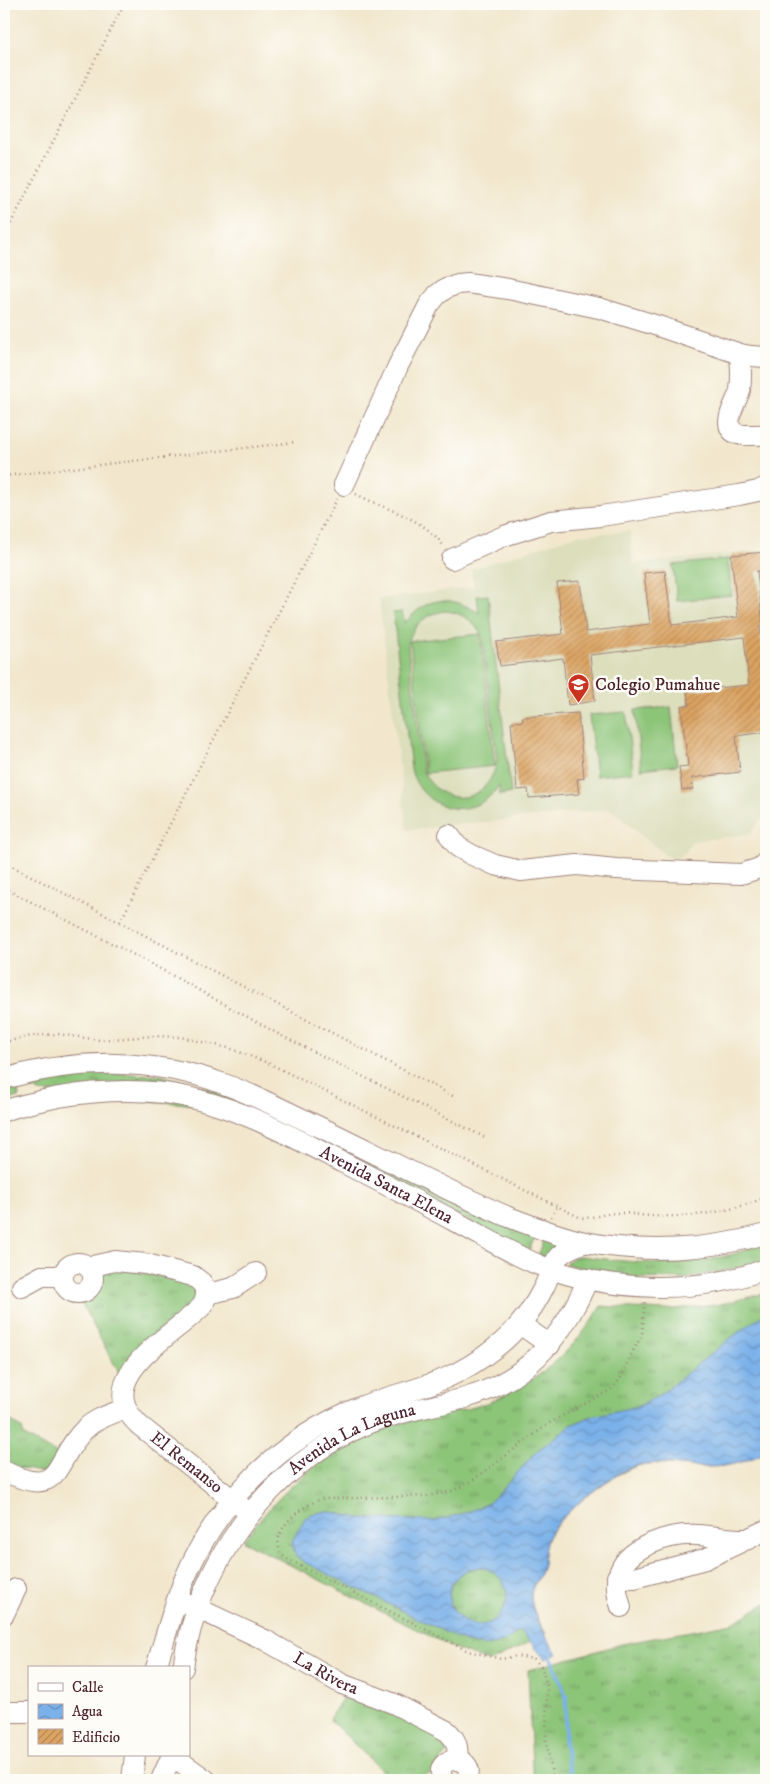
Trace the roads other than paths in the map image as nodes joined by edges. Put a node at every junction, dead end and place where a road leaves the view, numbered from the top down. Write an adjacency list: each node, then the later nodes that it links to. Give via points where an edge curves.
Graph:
1 (740, 354): 2 (street); 3 (street, via 740,389 729,426 733,432 742,435); 4 (street, via 599,308 468,283 452,286 437,295 429,305)
2 (766, 357)
3 (766, 435)
4 (344, 485)
5 (766, 488): 6 (street, via 739,495 551,521 504,536)
6 (452, 559)
7 (449, 835): 8 (street, via 458,847 472,855 521,871 577,865 741,874 760,868)
8 (766, 862)
9 (23, 1073): 10 (street, Avenida Santa Elena); 11 (street, via 21,1087); 14 (street, Avenida Santa Elena, via 59,1066 114,1064 153,1066 204,1077 258,1098 498,1213)
10 (4, 1079)
11 (32, 1102): 12 (street, Avenida Santa Elena); 15 (street, Avenida Santa Elena, via 84,1093 122,1091 165,1093 226,1108 298,1139 518,1256)
12 (4, 1111)
13 (766, 1234): 14 (street, Avenida Santa Elena, via 719,1244 677,1248 631,1248)
14 (586, 1242): 15 (street, Avenida La Laguna, via 564,1253)
15 (552, 1269): 18 (street, Avenida Santa Elena); 21 (street, Avenida La Laguna, via 536,1302)
16 (766, 1269): 18 (street, Avenida Santa Elena, via 685,1285 637,1286)
17 (256, 1273): 20 (street, via 232,1288)
18 (588, 1279): 22 (street, Avenida La Laguna, via 570,1316)
19 (22, 1287): 20 (street, via 49,1275 63,1276 68,1289 85,1291 93,1280 88,1267 125,1260 193,1276 202,1283)
20 (207, 1294): 23 (street, via 200,1308 131,1370 126,1384)
21 (520, 1324): 22 (street); 25 (street, Avenida La Laguna, via 497,1347 460,1372 359,1407 322,1425 274,1459)
22 (550, 1345): 26 (street, Avenida La Laguna, via 534,1361 486,1391 384,1418 338,1438 294,1470)
23 (126, 1408): 24 (street, via 85,1429 45,1481 27,1482); 25 (street, El Remanso, via 139,1424)
24 (4, 1471)
25 (233, 1500): 26 (street, El Remanso); 30 (street, Avenida La Laguna, via 202,1544)
26 (250, 1514): 31 (street, Avenida La Laguna, via 220,1558)
27 (757, 1534): 28 (street, via 705,1559 634,1578); 28 (street, via 731,1539 698,1535 659,1540 629,1559)
28 (618, 1578): 32 (street)
29 (16, 1589): 33 (street)
30 (178, 1598): 31 (street, La Rivera); 34 (street, Avenida La Laguna)
31 (197, 1608): 35 (street, Avenida La Laguna); 41 (street, La Rivera, via 265,1640 342,1684 395,1704 446,1731 457,1745)
32 (621, 1608)
33 (4, 1614)
34 (157, 1666)
35 (182, 1666)
36 (4, 1712): 37 (street)
37 (28, 1712)
38 (135, 1756): 42 (street)
39 (172, 1756): 43 (street)
40 (173, 1756): 44 (street)
41 (457, 1760): 45 (street, via 444,1765); 46 (street, La Rivera, via 468,1768)
42 (132, 1780)
43 (162, 1780)
44 (206, 1780)
45 (440, 1780)
46 (467, 1780)

